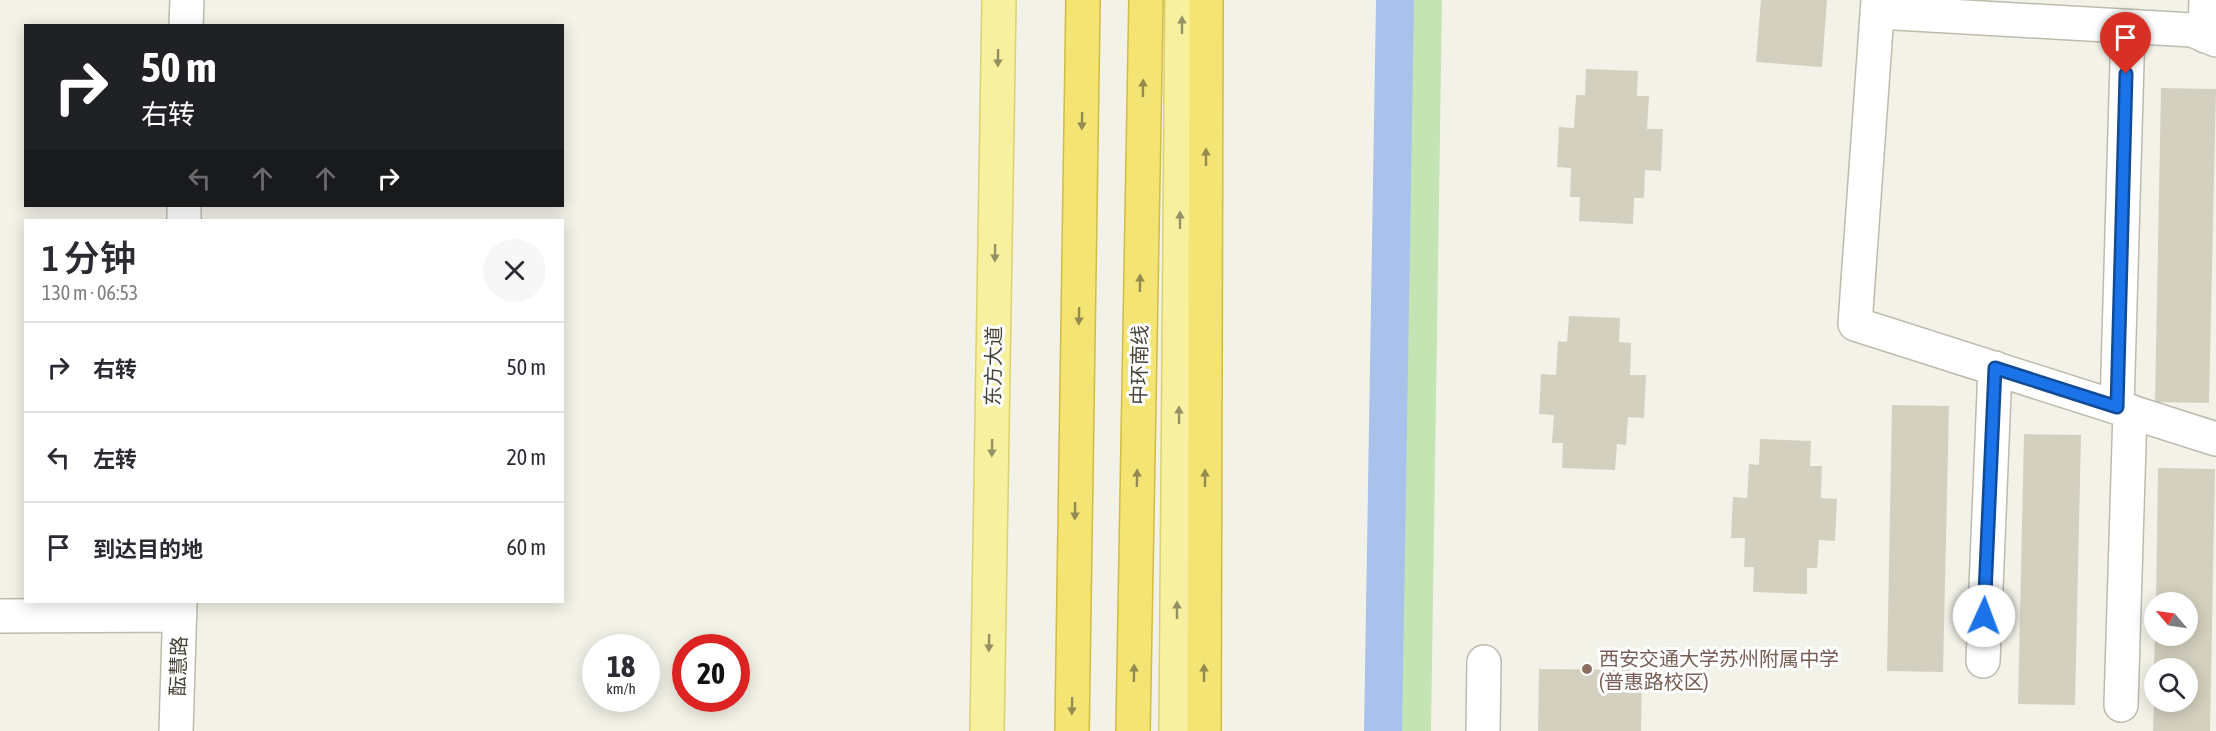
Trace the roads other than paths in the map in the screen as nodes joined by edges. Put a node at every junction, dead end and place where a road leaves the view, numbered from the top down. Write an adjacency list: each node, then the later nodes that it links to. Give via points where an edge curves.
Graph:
1 (187, 0): 10 (street)
2 (999, 0): 22 (main road, 东方大道, one-way to 22)
3 (1083, 0): 23 (highway, one-way to 23)
4 (1146, 0): 24 (highway, 中环南线, one-way to 4)
5 (1182, 0): 25 (main road, one-way to 5)
6 (1206, 0): 26 (highway, one-way to 6)
7 (2206, 0): 12 (street)
8 (1878, 6): 9 (street); 13 (street, via 1855,324)
9 (2062, 11): 11 (street)
10 (186, 24)
11 (2128, 27): 12 (street, via 2192,30); 14 (street)
12 (2210, 38)
13 (1995, 368): 14 (street); 18 (street)
14 (2123, 409): 15 (street); 20 (street)
15 (2216, 439)
16 (180, 608): 17 (street); 21 (street, 酝慧路)
17 (0, 616)
18 (1983, 661)
19 (1484, 662): 27 (street)
20 (2121, 705)
21 (176, 731)
22 (987, 731)
23 (1072, 731)
24 (1133, 731)
25 (1176, 731)
26 (1204, 731)
27 (1483, 731)

